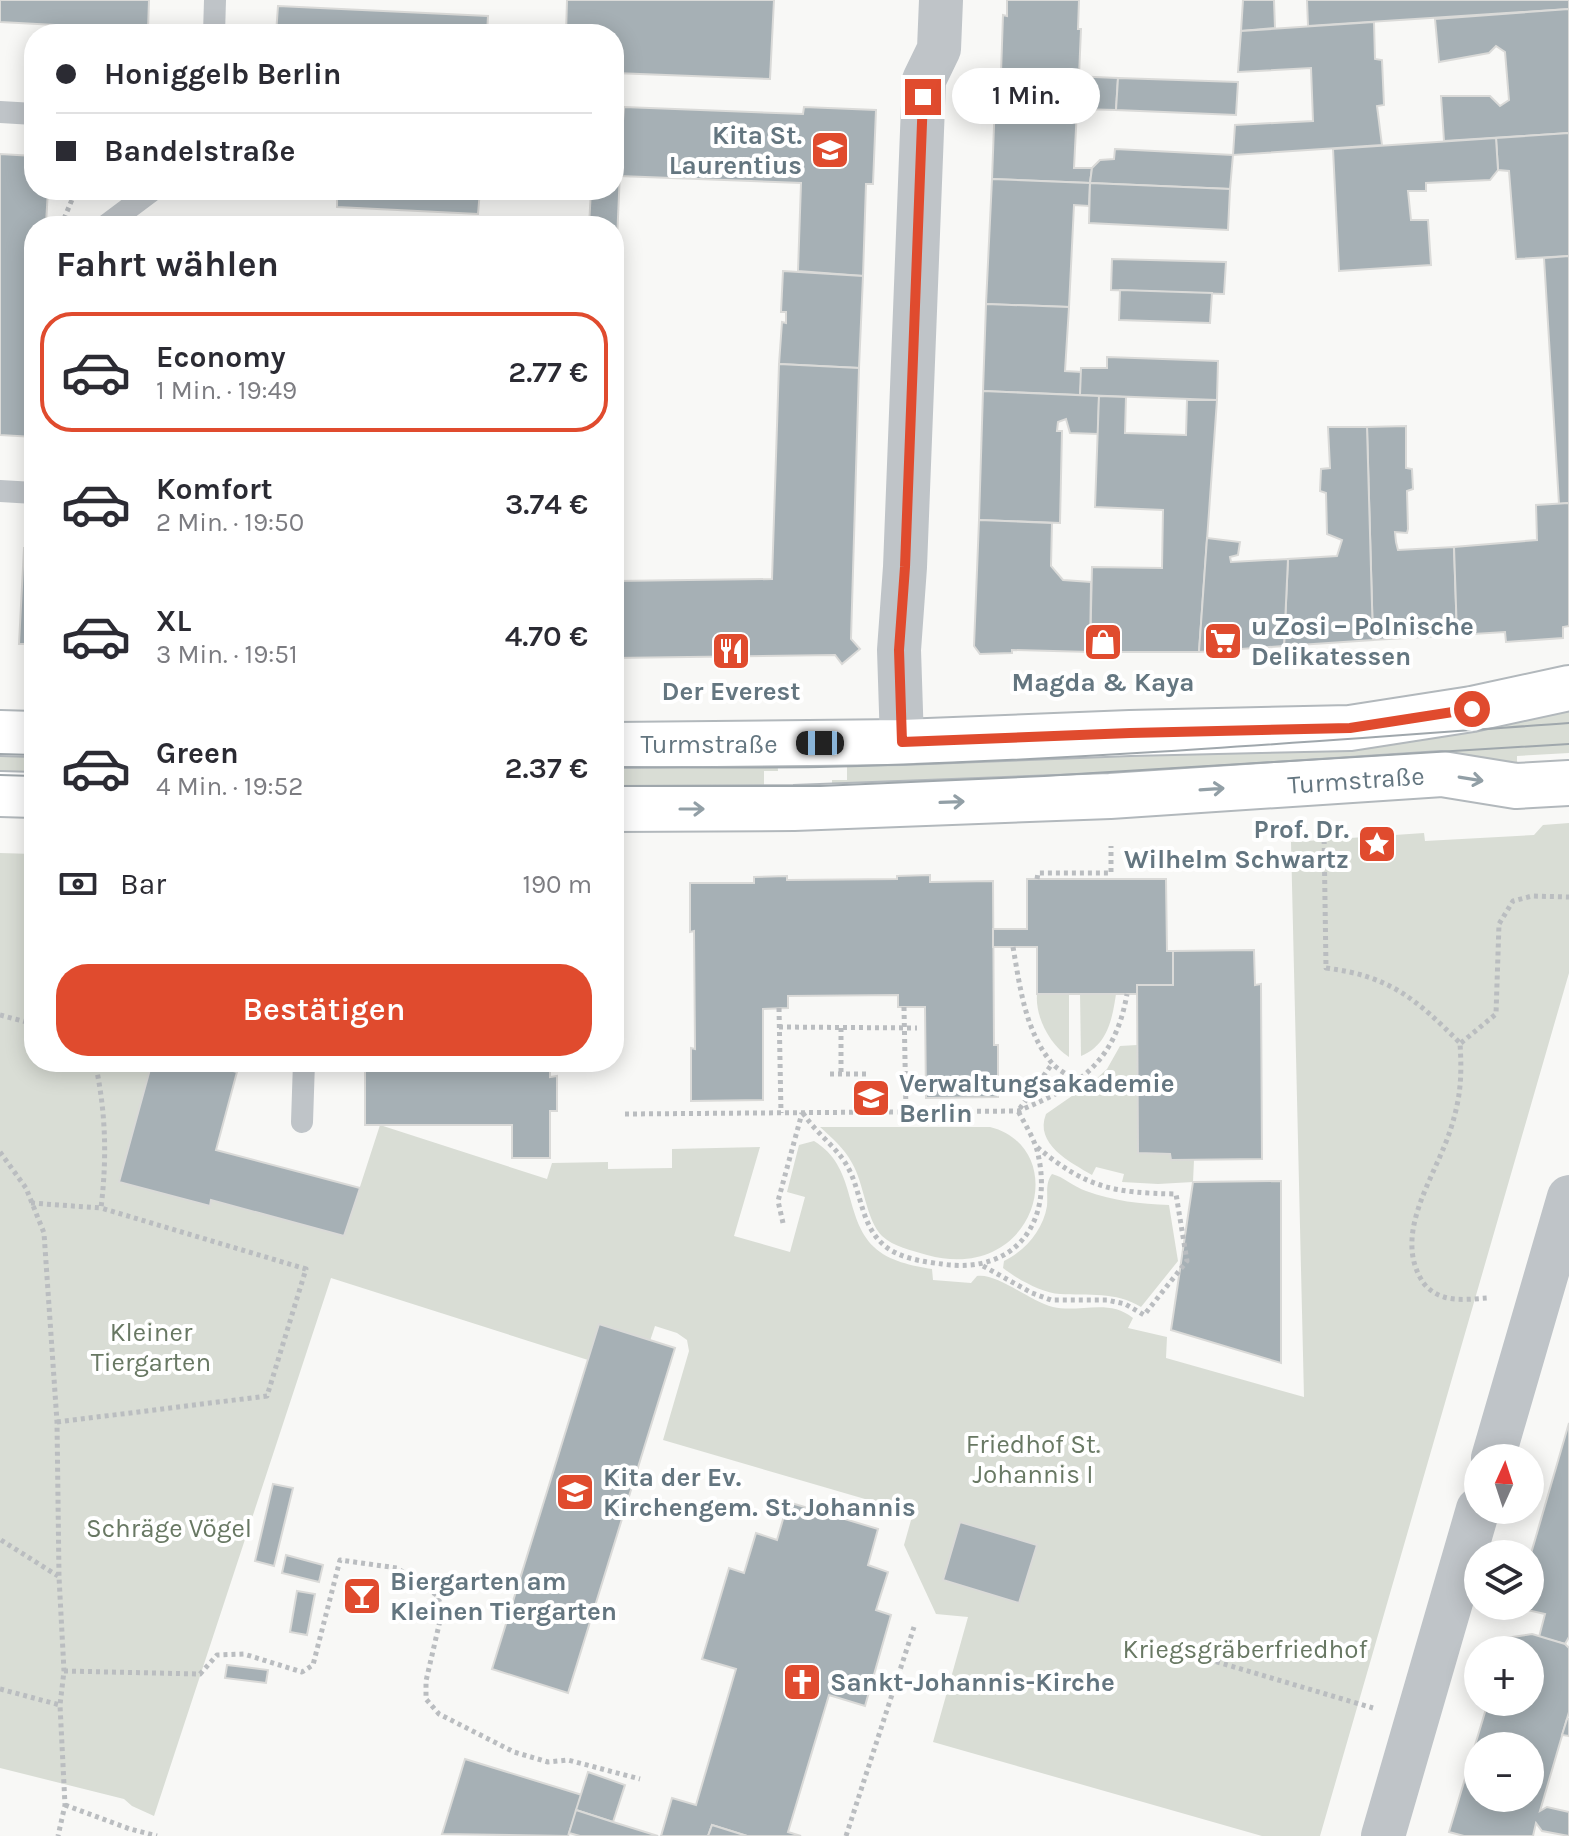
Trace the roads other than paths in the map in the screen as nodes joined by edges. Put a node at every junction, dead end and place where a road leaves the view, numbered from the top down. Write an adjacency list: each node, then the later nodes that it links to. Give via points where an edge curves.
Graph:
1 (215, 0): 3 (lane)
2 (941, 0): 13 (street, via 939,49 924,80 899,650)
3 (214, 24)
4 (0, 112): 5 (lane)
5 (24, 113)
6 (140, 200): 7 (lane)
7 (118, 216)
8 (0, 491): 9 (lane)
9 (24, 492)
10 (1569, 688): 13 (main road, Turmstraße, via 1350,728)
11 (0, 733): 12 (main road)
12 (24, 734)
13 (902, 742): 14 (main road, Turmstraße)
14 (624, 745)
15 (1569, 783): 18 (main road, Turmstraße, one-way to 15, via 1110,796 1442,774 1516,786)
16 (0, 794): 17 (main road)
17 (24, 795)
18 (624, 809)
19 (304, 1072): 20 (lane)
20 (302, 1122)
21 (1569, 1197): 22 (street)
22 (1497, 1444)
23 (1474, 1524): 24 (street)
24 (1383, 1836)

